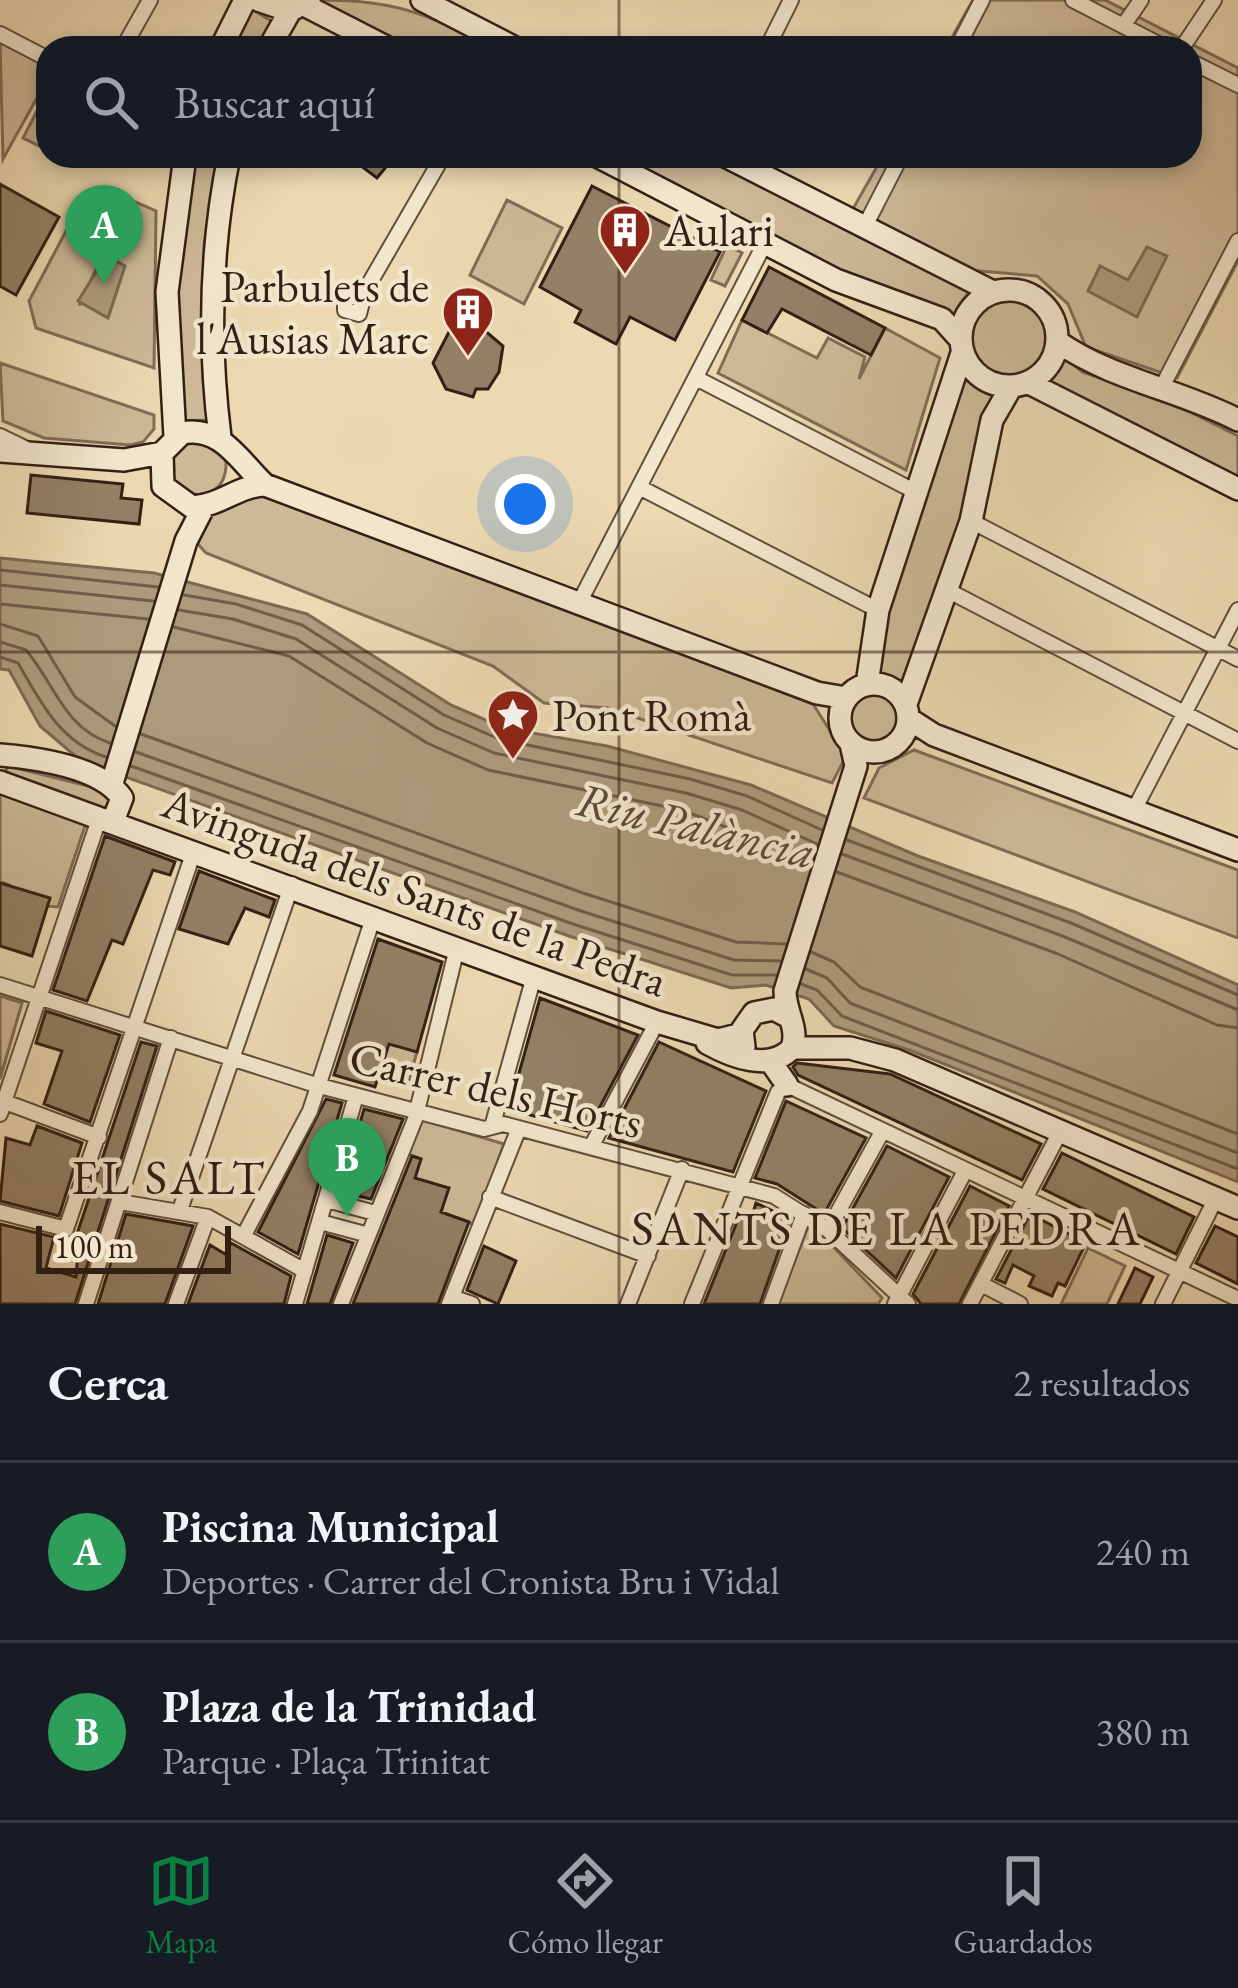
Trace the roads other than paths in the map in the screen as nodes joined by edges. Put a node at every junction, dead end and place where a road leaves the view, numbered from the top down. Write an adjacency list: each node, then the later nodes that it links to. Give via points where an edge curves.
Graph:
1 (150, 0): 13 (street)
2 (244, 0): 14 (street)
3 (257, 0): 10 (street)
4 (422, 0): 17 (street)
5 (791, 0): 18 (street)
6 (982, 0): 19 (street)
7 (1073, 0): 11 (street)
8 (1141, 0): 11 (street)
9 (1214, 0): 21 (street)
10 (301, 5): 15 (street); 16 (street)
11 (1123, 26): 20 (street)
12 (0, 34): 22 (street)
13 (130, 36)
14 (227, 36)
15 (277, 36)
16 (364, 36)
17 (492, 36)
18 (773, 36)
19 (963, 36)
20 (1143, 36)
21 (1190, 36)
22 (36, 53)
23 (1202, 67): 24 (street)
24 (1238, 86)
25 (182, 168): 44 (street, via 167,292)
26 (227, 168): 43 (street, via 211,289)
27 (435, 168): 34 (street)
28 (620, 168): 33 (street)
29 (747, 168): 31 (street)
30 (896, 168): 31 (street)
31 (864, 228): 35 (street)
32 (1238, 241): 40 (street)
33 (765, 243): 37 (street, via 942,319); 38 (street)
34 (365, 291)
35 (993, 292): 36 (street, via 1039,299); 37 (street, via 969,310)
36 (1058, 341): 39 (street, via 1049,366); 40 (street, via 1095,364)
37 (961, 346): 39 (street, via 981,378); 53 (street)
38 (695, 378): 51 (street); 53 (street)
39 (1020, 385): 52 (street); 56 (street, via 992,420)
40 (1163, 386): 41 (street)
41 (1238, 420)
42 (0, 436): 46 (street)
43 (220, 437): 44 (street, via 196,430); 47 (street)
44 (168, 445): 48 (street); 50 (street)
45 (0, 451): 46 (street)
46 (36, 452): 48 (street)
47 (236, 458): 49 (street); 54 (street, via 232,485)
48 (124, 460): 50 (street)
49 (266, 485): 54 (street); 59 (street)
50 (163, 486): 55 (street)
51 (639, 487): 59 (street); 60 (street)
52 (1238, 489)
53 (916, 492): 60 (street)
54 (214, 501): 55 (street); 57 (street)
55 (180, 503): 57 (street)
56 (971, 520): 58 (street); 62 (street)
57 (186, 541): 71 (street)
58 (947, 590): 66 (street); 67 (street)
59 (578, 604): 65 (street)
60 (878, 610): 64 (street)
61 (1238, 610): 62 (street)
62 (1218, 648): 63 (street); 66 (street)
63 (1238, 659)
64 (868, 684): 65 (street); 67 (street, via 889,687)
65 (843, 706): 69 (street)
66 (1184, 713): 68 (street); 73 (street)
67 (905, 721): 69 (street); 73 (street)
68 (1238, 741)
69 (860, 754): 85 (street, via 785,991)
70 (0, 755): 71 (street, Avinguda dels Sants de la Pedra)
71 (113, 778): 74 (street, Avinguda dels Sants de la Pedra, via 122,798)
72 (0, 782): 74 (street, Avinguda dels Sants de la Pedra)
73 (1134, 810): 75 (street)
74 (106, 820): 76 (street, Avinguda dels Sants de la Pedra); 82 (street)
75 (1238, 850)
76 (194, 851): 77 (street, Avinguda dels Sants de la Pedra); 84 (street)
77 (292, 884): 78 (street, Avinguda dels Sants de la Pedra); 90 (street)
78 (374, 915): 79 (street, Avinguda dels Sants de la Pedra); 93 (street)
79 (457, 947): 80 (street, Avinguda dels Sants de la Pedra); 97 (street)
80 (534, 976): 83 (street, Avinguda dels Sants de la Pedra); 98 (street)
81 (0, 985): 82 (street, Carrer dels Horts)
82 (39, 998): 84 (street, Carrer dels Horts); 92 (street)
83 (657, 1022): 86 (street, Avinguda dels Sants de la Pedra); 103 (street)
84 (135, 1027): 88 (street, Carrer dels Horts); 102 (street)
85 (791, 1031): 87 (street, via 750,1016); 91 (street); 100 (street, via 895,1060)
86 (691, 1034): 87 (street); 91 (street, Avinguda dels Sants de la Pedra, via 737,1057)
87 (742, 1034): 91 (street)
88 (171, 1038): 90 (street, Carrer dels Horts); 111 (street)
89 (0, 1055): 92 (street)
90 (236, 1057): 93 (street, Carrer dels Horts); 113 (street)
91 (762, 1059): 94 (street)
92 (18, 1060): 96 (street)
93 (316, 1085): 95 (street, Carrer dels Horts); 121 (street)
94 (787, 1085): 101 (street); 106 (street)
95 (356, 1096): 97 (street, Carrer dels Horts); 110 (street)
96 (2, 1108): 102 (street)
97 (417, 1111): 98 (street, Carrer dels Horts); 115 (street)
98 (492, 1127): 99 (street, Carrer dels Horts)
99 (520, 1128): 103 (street, Carrer dels Horts); 107 (street)
100 (1061, 1130): 108 (street); 109 (street)
101 (882, 1132): 105 (street); 119 (street)
102 (100, 1138): 114 (street, via 66,1229)
103 (591, 1147): 104 (street, Carrer dels Horts)
104 (682, 1169): 106 (street, Carrer dels Horts); 122 (street)
105 (965, 1171): 109 (street); 128 (street)
106 (740, 1184): 116 (street, Carrer dels Horts); 135 (street)
107 (490, 1197): 122 (street); 127 (street)
108 (1216, 1198): 112 (street); 124 (street)
109 (1027, 1199): 124 (street); 125 (street)
110 (327, 1200): 115 (street); 118 (street)
111 (120, 1202): 113 (street); 129 (street)
112 (1238, 1208)
113 (180, 1210): 117 (street)
114 (0, 1212)
115 (375, 1213): 120 (street)
116 (804, 1214): 119 (street, Carrer dels Horts); 136 (street)
117 (208, 1216): 121 (street); 130 (street)
118 (320, 1222): 120 (street); 123 (street)
119 (828, 1230): 128 (street, Carrer dels Horts)
120 (365, 1234): 132 (street)
121 (244, 1235): 123 (street)
122 (648, 1256): 134 (street)
123 (305, 1271): 131 (street)
124 (1180, 1272): 126 (street); 139 (street)
125 (981, 1284): 137 (street); 138 (street)
126 (1238, 1299)
127 (451, 1300): 133 (street)
128 (901, 1302)
129 (86, 1304)
130 (176, 1304)
131 (295, 1304)
132 (341, 1304)
133 (472, 1304)
134 (628, 1304)
135 (692, 1304)
136 (770, 1304)
137 (970, 1304)
138 (1020, 1304)
139 (1162, 1304)

